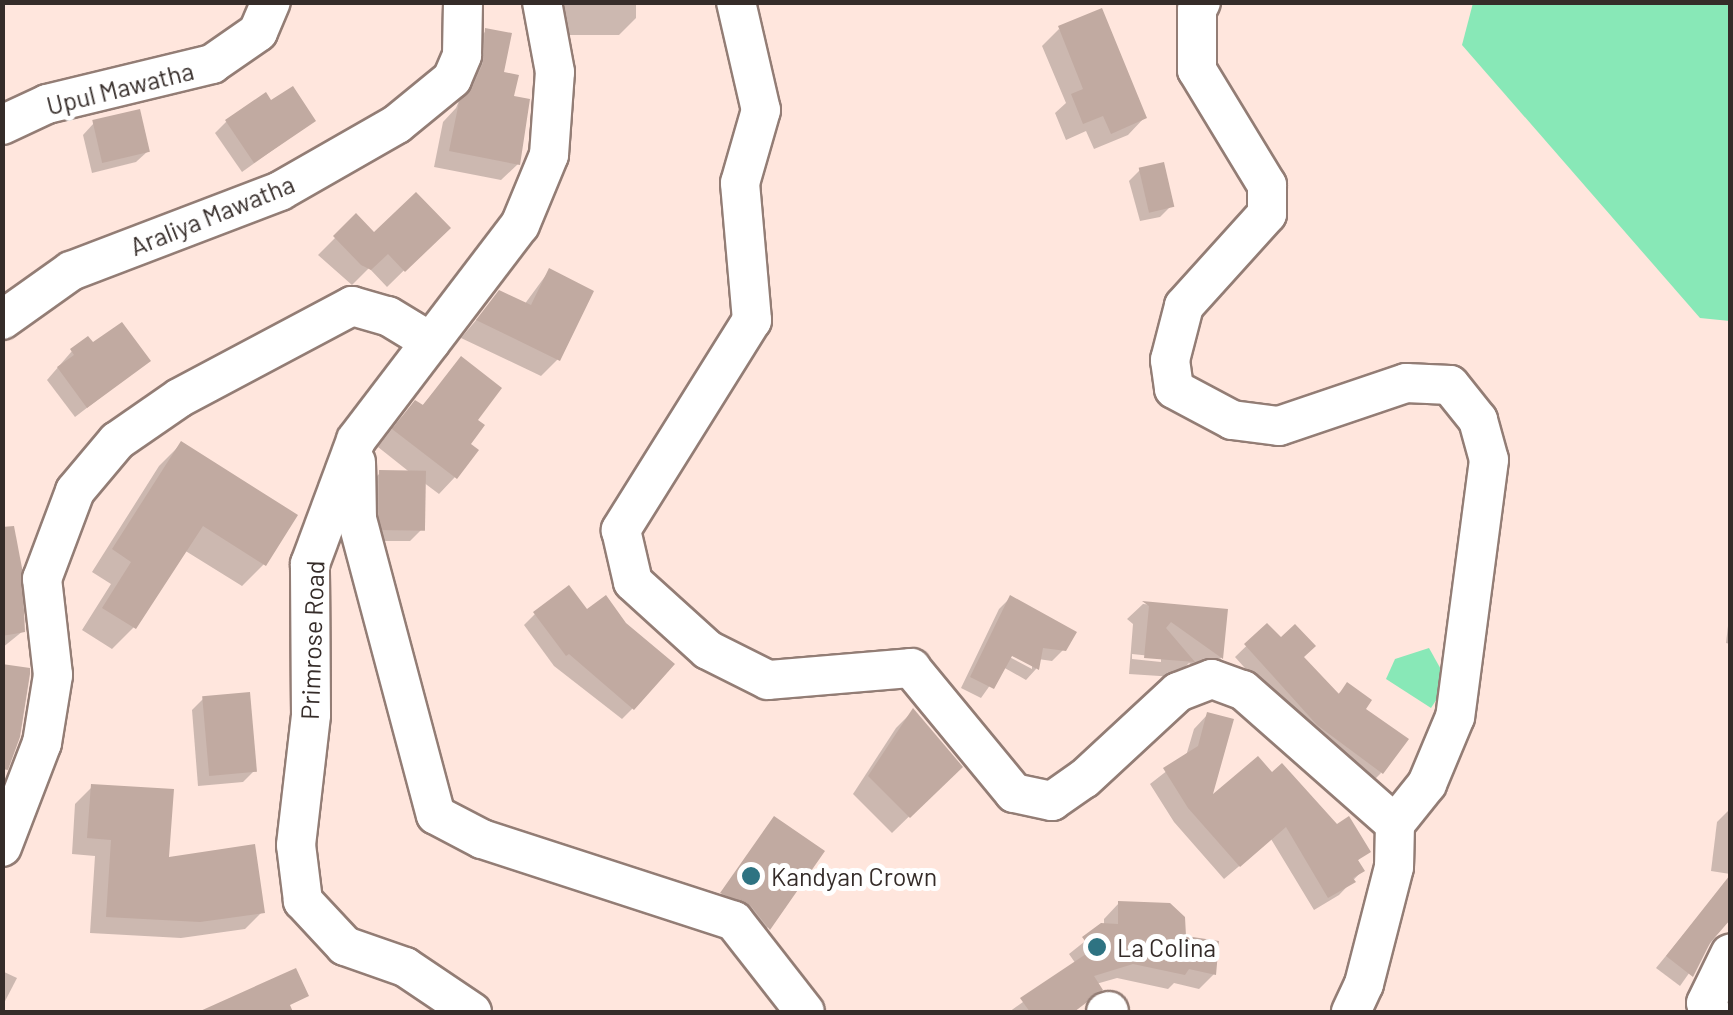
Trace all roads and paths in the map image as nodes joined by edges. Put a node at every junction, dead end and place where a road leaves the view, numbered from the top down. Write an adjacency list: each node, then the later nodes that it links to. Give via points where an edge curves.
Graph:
1 (271, 2): 6 (street, Upul Mawatha, via 258,32 212,64 46,104)
2 (463, 2): 7 (street, Araliya Mawatha, via 462,54 452,79 398,124 280,191 71,270)
3 (542, 2): 8 (street, Primrose Road, via 555,72 549,155 520,225)
4 (736, 2): 10 (street, via 761,110 740,183 752,320 621,530 632,582 708,650 768,680 910,668 1014,793 1052,801 1178,692 1212,678 1244,690)
5 (1201, 2): 10 (street, via 1197,70 1267,184 1267,214 1184,306 1170,360 1174,389 1232,420 1278,426 1406,383 1450,385 1478,420 1489,460 1455,717 1427,784)
6 (2, 125)
7 (2, 320)
8 (431, 342): 9 (street, Primrose Road); 11 (street, via 388,316 352,306 179,398 117,440 74,490 42,579 53,675 42,742)
9 (356, 440): 13 (street, Primrose Road, via 310,564 311,715 296,846 303,901 345,946 405,967); 14 (street, via 357,519 436,815 482,839 734,922)
10 (1395, 824): 15 (street, via 1394,867 1364,984)
11 (2, 848)
12 (1730, 954): 16 (street, via 1706,1003)
13 (472, 1012)
14 (805, 1012)
15 (1350, 1012)
16 (1712, 1012)

